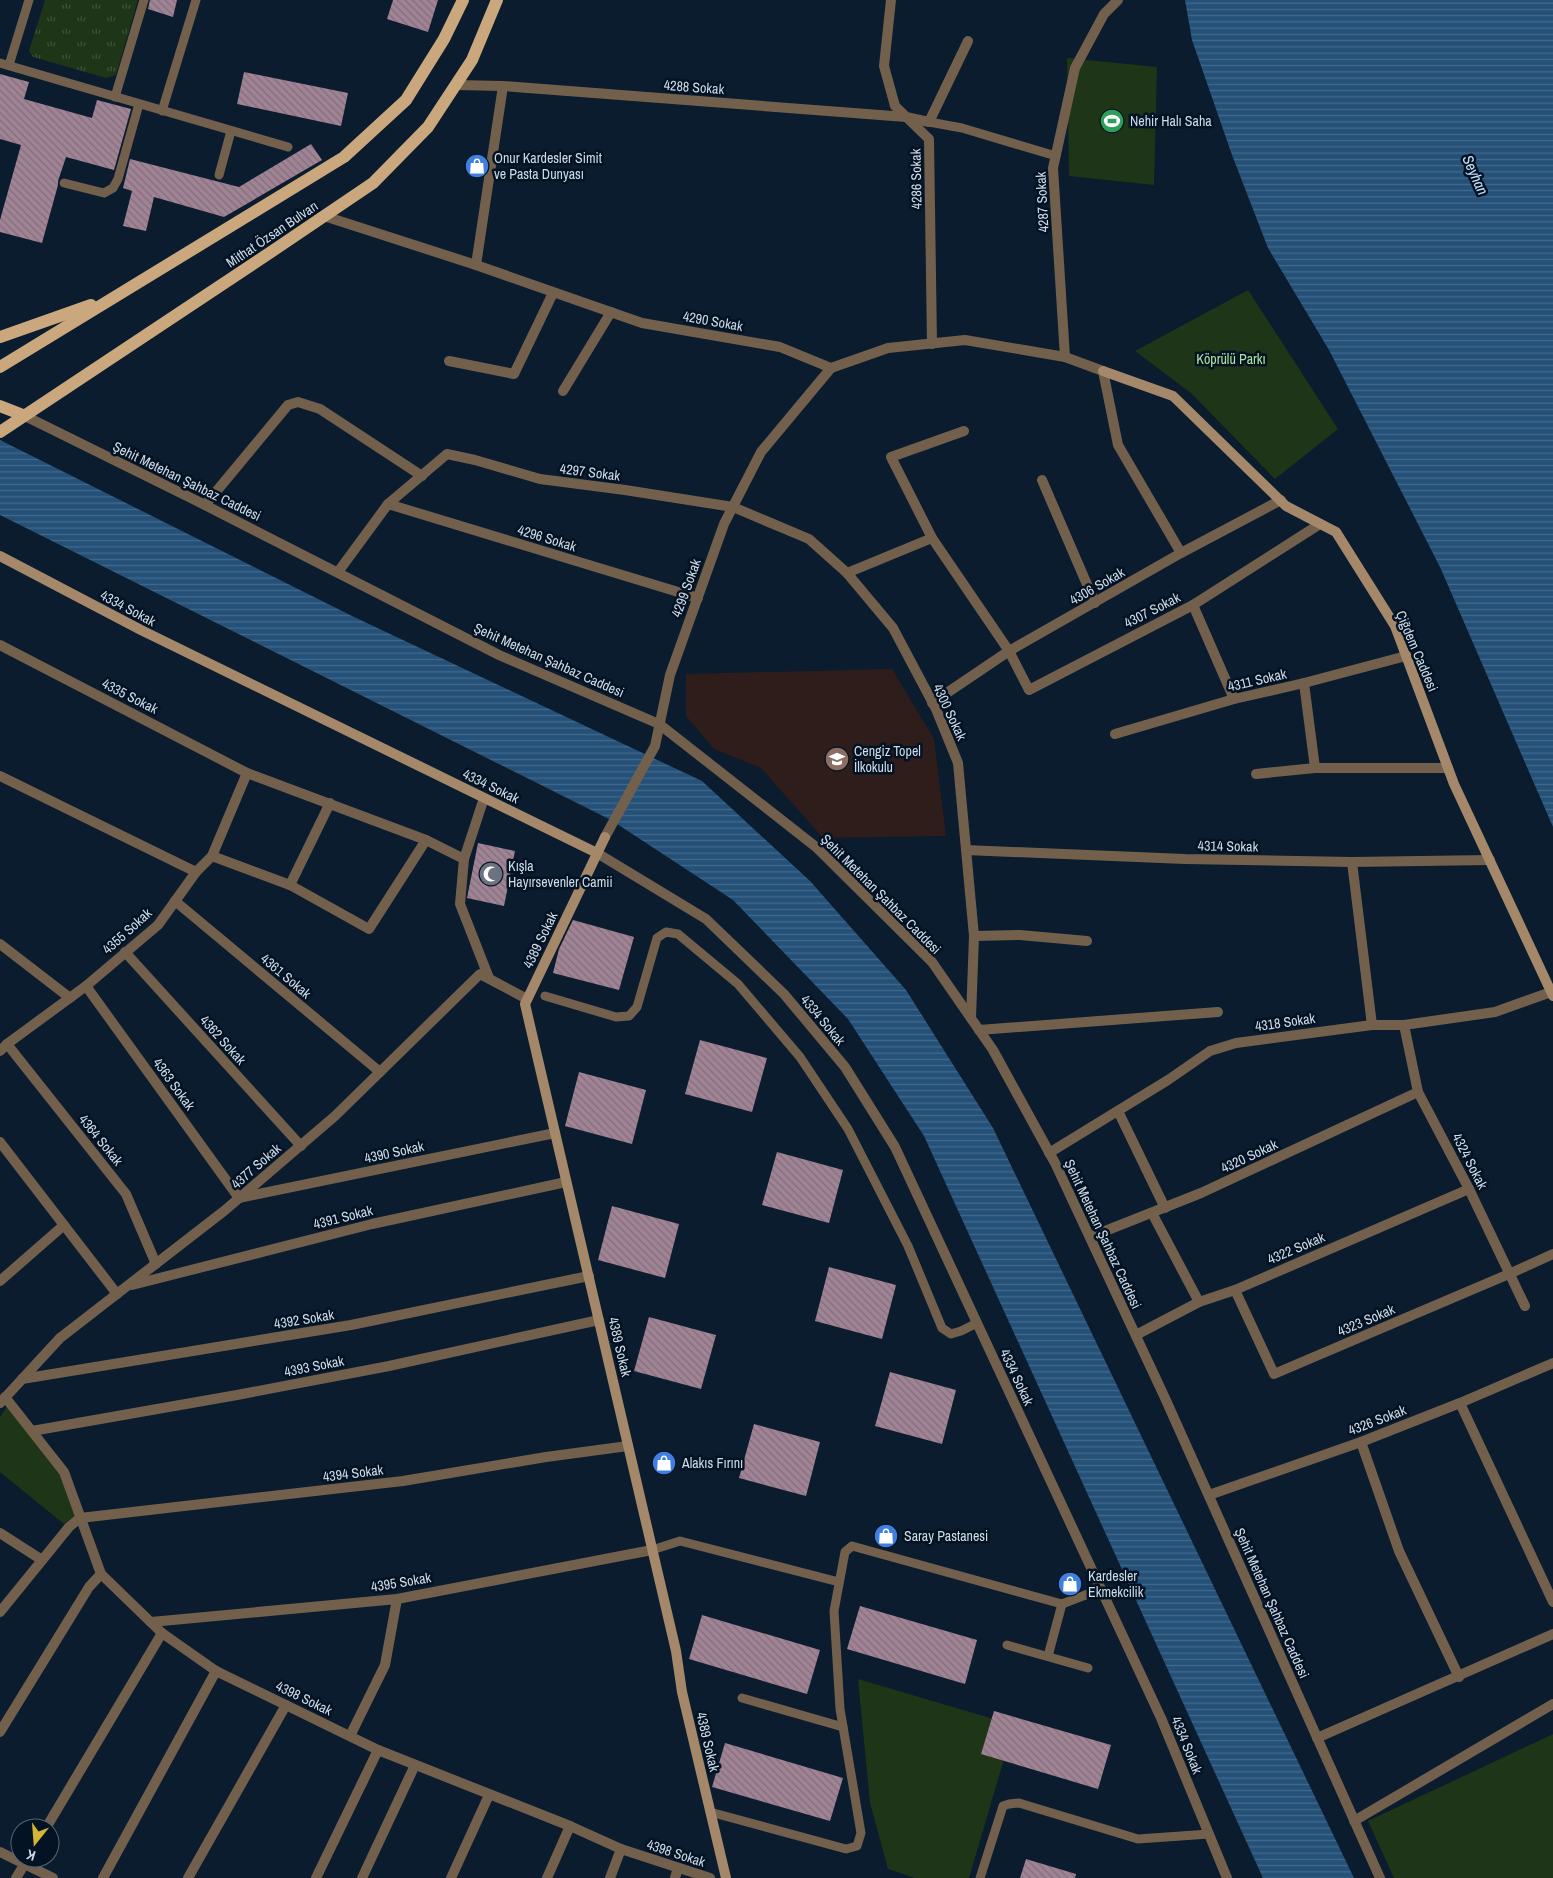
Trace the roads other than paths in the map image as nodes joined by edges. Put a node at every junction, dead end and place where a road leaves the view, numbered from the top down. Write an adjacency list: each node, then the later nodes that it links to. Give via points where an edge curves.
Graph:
1 (29, 0): 9 (lane)
2 (144, 0): 12 (lane)
3 (196, 0): 14 (lane)
4 (462, 0): 25 (main road, Mithat Özsan Bulvarı, via 444,39 406,100 344,156)
5 (497, 0): 10 (main road, Mithat Özsan Bulvarı, via 472,60)
6 (891, 0): 15 (street, 4286 Sokak, via 884,66 895,106)
7 (1118, 0): 19 (street, 4287 Sokak, via 1104,14 1075,68)
8 (968, 41): 16 (street)
9 (4, 64): 12 (lane)
10 (456, 85): 11 (street, 4288 Sokak); 22 (main road, Mithat Özsan Bulvarı, via 428,127 387,169)
11 (503, 86): 15 (street, 4288 Sokak); 23 (street)
12 (115, 97): 13 (lane)
13 (139, 104): 14 (lane); 21 (lane, via 113,188 104,193)
14 (162, 111): 17 (lane)
15 (906, 117): 16 (street, 4288 Sokak); 28 (street, 4286 Sokak, via 929,139)
16 (929, 122): 19 (lane, 4288 Sokak, via 962,128)
17 (231, 131): 18 (lane); 20 (lane)
18 (288, 147)
19 (1056, 156): 29 (street, 4287 Sokak, via 1053,168)
20 (219, 175)
21 (64, 183)
22 (324, 216): 23 (street, 4290 Sokak); 36 (main road, Mithat Özsan Bulvarı)
23 (476, 266): 24 (street, 4290 Sokak)
24 (553, 293): 26 (street, 4290 Sokak); 30 (street, via 514,374)
25 (115, 297): 27 (main road); 31 (main road, Mithat Özsan Bulvarı)
26 (611, 312): 32 (street, 4290 Sokak, via 642,323 780,347); 34 (street)
27 (0, 336)
28 (932, 344): 29 (street, via 965,340); 32 (street, via 888,348)
29 (1065, 357): 33 (street)
30 (449, 361)
31 (0, 368)
32 (831, 368): 44 (street, 4299 Sokak, via 760,452)
33 (1103, 371): 41 (main road, Çiğdem Caddesi, via 1173,396); 47 (street, via 1118,446)
34 (563, 391)
35 (0, 406): 36 (main road)
36 (23, 416): 38 (main road, Mithat Özsan Bulvarı); 43 (street, Şehit Metehan Şahbaz Caddesi)
37 (964, 431): 46 (street, via 891,457)
38 (0, 432)
39 (422, 476): 42 (street); 43 (street, via 320,409 298,402 288,405); 44 (street, 4297 Sokak, via 446,454 540,479)
40 (1042, 480): 52 (street)
41 (1280, 500): 45 (main road, Çiğdem Caddesi); 47 (street, 4306 Sokak)
42 (388, 504): 49 (street); 51 (street, 4296 Sokak)
43 (205, 505): 49 (street, Şehit Metehan Şahbaz Caddesi)
44 (733, 507): 50 (street, 4300 Sokak, via 809,539); 51 (street, 4299 Sokak)
45 (1320, 524): 53 (street, 4307 Sokak); 56 (main road, Çiğdem Caddesi, via 1336,532 1395,626)
46 (932, 538): 50 (street); 55 (street)
47 (1181, 553): 52 (street, 4306 Sokak)
48 (0, 556): 67 (main road, 4334 Sokak, via 141,630)
49 (338, 572): 60 (street, Şehit Metehan Şahbaz Caddesi, via 499,655)
50 (847, 574): 59 (street, 4300 Sokak, via 893,628)
51 (698, 598): 60 (street, 4299 Sokak, via 670,675)
52 (1095, 603): 55 (street, 4306 Sokak)
53 (1193, 605): 55 (street, 4307 Sokak, via 1029,690); 58 (street)
54 (0, 645): 64 (street, 4335 Sokak)
55 (1009, 652): 59 (street, 4306 Sokak)
56 (1406, 656): 57 (street, 4311 Sokak); 63 (main road, Çiğdem Caddesi)
57 (1304, 683): 58 (street, 4311 Sokak); 62 (street)
58 (1234, 699): 61 (street, 4311 Sokak)
59 (932, 703): 71 (street, 4300 Sokak, via 958,763)
60 (659, 724): 69 (street, 4299 Sokak, via 655,746); 91 (street, Şehit Metehan Şahbaz Caddesi, via 816,847 932,962)
61 (1115, 734)
62 (1315, 768): 63 (street); 65 (street)
63 (1448, 768): 75 (main road, Çiğdem Caddesi)
64 (246, 772): 68 (street, 4335 Sokak); 73 (street, 4355 Sokak)
65 (1256, 774)
66 (0, 776): 77 (street)
67 (484, 798): 72 (main road, 4334 Sokak); 74 (street)
68 (330, 803): 70 (street, 4335 Sokak); 78 (street)
69 (605, 837): 72 (main road, 4389 Sokak)
70 (426, 840): 74 (street, 4335 Sokak); 78 (street, via 369,930)
71 (966, 850): 76 (street, 4314 Sokak); 80 (street, 4300 Sokak)
72 (597, 853): 89 (main road, 4389 Sokak); 121 (street, 4334 Sokak, via 706,919 784,994 845,1067 895,1147)
73 (212, 856): 77 (street, 4355 Sokak); 78 (street)
74 (464, 859): 84 (street, via 460,904)
75 (1490, 860): 76 (street, 4314 Sokak); 86 (main road, Çiğdem Caddesi)
76 (1352, 862): 92 (street)
77 (196, 872): 79 (street, 4355 Sokak)
78 (290, 885)
79 (175, 901): 83 (street, 4355 Sokak, via 158,925); 96 (street, 4361 Sokak)
80 (974, 936): 81 (street, via 1020,935); 91 (street, 4300 Sokak)
81 (1088, 941)
82 (0, 944): 88 (street)
83 (125, 952): 85 (street, 4355 Sokak); 101 (street, 4362 Sokak)
84 (489, 978): 89 (street); 96 (street, 4377 Sokak, via 480,974)
85 (86, 986): 88 (street, 4355 Sokak); 105 (street, 4363 Sokak)
86 (1552, 994): 93 (street, 4318 Sokak, via 1495,1012)
87 (544, 996): 121 (lane, via 616,1017 630,1016 637,1007 657,938 666,932 678,934 738,984 800,1057 848,1129 908,1246 942,1328 951,1334)
88 (70, 998): 95 (street, 4355 Sokak)
89 (527, 999): 99 (main road, 4389 Sokak, via 525,1004)
90 (1218, 1012): 94 (street)
91 (971, 1018): 94 (street, Şehit Metehan Şahbaz Caddesi)
92 (1372, 1025): 93 (street, 4318 Sokak); 98 (street, 4318 Sokak, via 1236,1043 1210,1051)
93 (1404, 1025): 97 (street, 4324 Sokak)
94 (980, 1030): 102 (street, Şehit Metehan Şahbaz Caddesi)
95 (3, 1047): 111 (street, 4364 Sokak, via 126,1194)
96 (380, 1072): 101 (street, 4377 Sokak)
97 (1418, 1092): 104 (street, 4324 Sokak); 106 (street, 4320 Sokak)
98 (1118, 1110): 102 (street, 4318 Sokak); 106 (street)
99 (555, 1133): 103 (main road, 4389 Sokak); 105 (street, 4390 Sokak)
100 (1, 1146): 108 (street)
101 (301, 1146): 105 (street, 4377 Sokak)
102 (1049, 1153): 109 (street, Şehit Metehan Şahbaz Caddesi)
103 (566, 1182): 113 (main road, 4389 Sokak); 115 (street, 4391 Sokak, via 372,1224)
104 (1469, 1189): 112 (street, 4324 Sokak); 116 (street, 4322 Sokak)
105 (239, 1198): 111 (street, 4377 Sokak)
106 (1165, 1208): 107 (street, 4320 Sokak)
107 (1152, 1214): 109 (street, 4320 Sokak); 118 (street)
108 (64, 1225): 114 (street); 117 (street)
109 (1090, 1237): 122 (street, Şehit Metehan Şahbaz Caddesi)
110 (1553, 1254): 112 (street, 4323 Sokak)
111 (156, 1264): 115 (street, 4377 Sokak)
112 (1509, 1274): 116 (street, 4323 Sokak, via 1274,1374); 119 (street, 4324 Sokak)
113 (589, 1276): 120 (main road, 4389 Sokak); 124 (street, 4392 Sokak, via 351,1325)
114 (0, 1281)
115 (127, 1286): 117 (street, 4377 Sokak)
116 (1235, 1290): 118 (street, 4322 Sokak)
117 (117, 1294): 124 (street, 4377 Sokak, via 60,1338)
118 (1199, 1302): 122 (street, 4322 Sokak)
119 (1525, 1306)
120 (599, 1320): 127 (street, 4393 Sokak, via 360,1371); 129 (main road, 4389 Sokak)
121 (977, 1323): 137 (street, 4334 Sokak)
122 (1136, 1335): 130 (street, Şehit Metehan Şahbaz Caddesi)
123 (1553, 1364): 126 (street, 4326 Sokak)
124 (22, 1379): 125 (street, 4377 Sokak)
125 (3, 1400): 127 (street, 4398 Sokak)
126 (1460, 1403): 128 (street, 4326 Sokak); 139 (street)
127 (32, 1431): 131 (street, 4398 Sokak, via 64,1472)
128 (1361, 1442): 130 (street, 4326 Sokak); 149 (street, via 1399,1551)
129 (628, 1446): 131 (street, 4394 Sokak, via 402,1481); 133 (main road, 4389 Sokak)
130 (1209, 1495): 156 (street, Şehit Metehan Şahbaz Caddesi)
131 (80, 1518): 134 (street); 135 (street, 4398 Sokak)
132 (0, 1533): 134 (street)
133 (652, 1550): 136 (lane, via 680,1541); 138 (street, 4395 Sokak); 160 (main road, 4389 Sokak)
134 (42, 1560): 141 (street)
135 (101, 1574): 142 (street, 4398 Sokak); 154 (street, via 89,1587)
136 (839, 1582): 140 (lane, via 845,1552 852,1546); 153 (lane, via 834,1611)
137 (1101, 1589): 140 (lane); 164 (street, 4334 Sokak, via 1161,1718)
138 (396, 1599): 142 (street, 4395 Sokak); 155 (street, via 385,1665)
139 (1553, 1602)
140 (1062, 1604): 146 (lane)
141 (0, 1612)
142 (151, 1622): 143 (street, 4398 Sokak)
143 (162, 1633): 148 (street, 4398 Sokak); 161 (street)
144 (1553, 1634): 149 (street)
145 (1008, 1645): 146 (lane)
146 (1048, 1656): 147 (lane)
147 (1088, 1668)
148 (216, 1671): 152 (street, 4398 Sokak); 169 (street)
149 (1459, 1676): 156 (street)
150 (742, 1698): 153 (lane)
151 (1553, 1704): 162 (street)
152 (286, 1705): 155 (street, 4398 Sokak); 170 (street)
153 (843, 1727): 160 (lane, via 861,1833 857,1846 846,1849)
154 (0, 1732)
155 (350, 1736): 157 (street, 4398 Sokak)
156 (1317, 1738): 162 (street, Şehit Metehan Şahbaz Caddesi)
157 (378, 1750): 158 (street, 4398 Sokak); 171 (street)
158 (415, 1765): 159 (street, 4398 Sokak); 172 (street)
159 (489, 1795): 163 (street, 4398 Sokak); 173 (street)
160 (710, 1812): 177 (main road, 4389 Sokak)
161 (52, 1818)
162 (1354, 1821): 180 (street, Şehit Metehan Şahbaz Caddesi)
163 (570, 1826): 165 (street, 4398 Sokak); 174 (street)
164 (1209, 1834): 178 (lane, via 1138,1838 1019,1803 1009,1804 1003,1806); 179 (street, 4334 Sokak)
165 (621, 1849): 167 (street, 4398 Sokak); 175 (street)
166 (37, 1868): 168 (street)
167 (677, 1873): 176 (street, 4398 Sokak)
168 (53, 1878)
169 (103, 1878)
170 (188, 1878)
171 (316, 1878)
172 (362, 1878)
173 (451, 1878)
174 (547, 1878)
175 (610, 1878)
176 (710, 1878)
177 (726, 1878)
178 (980, 1878)
179 (1227, 1878)
180 (1380, 1878)

